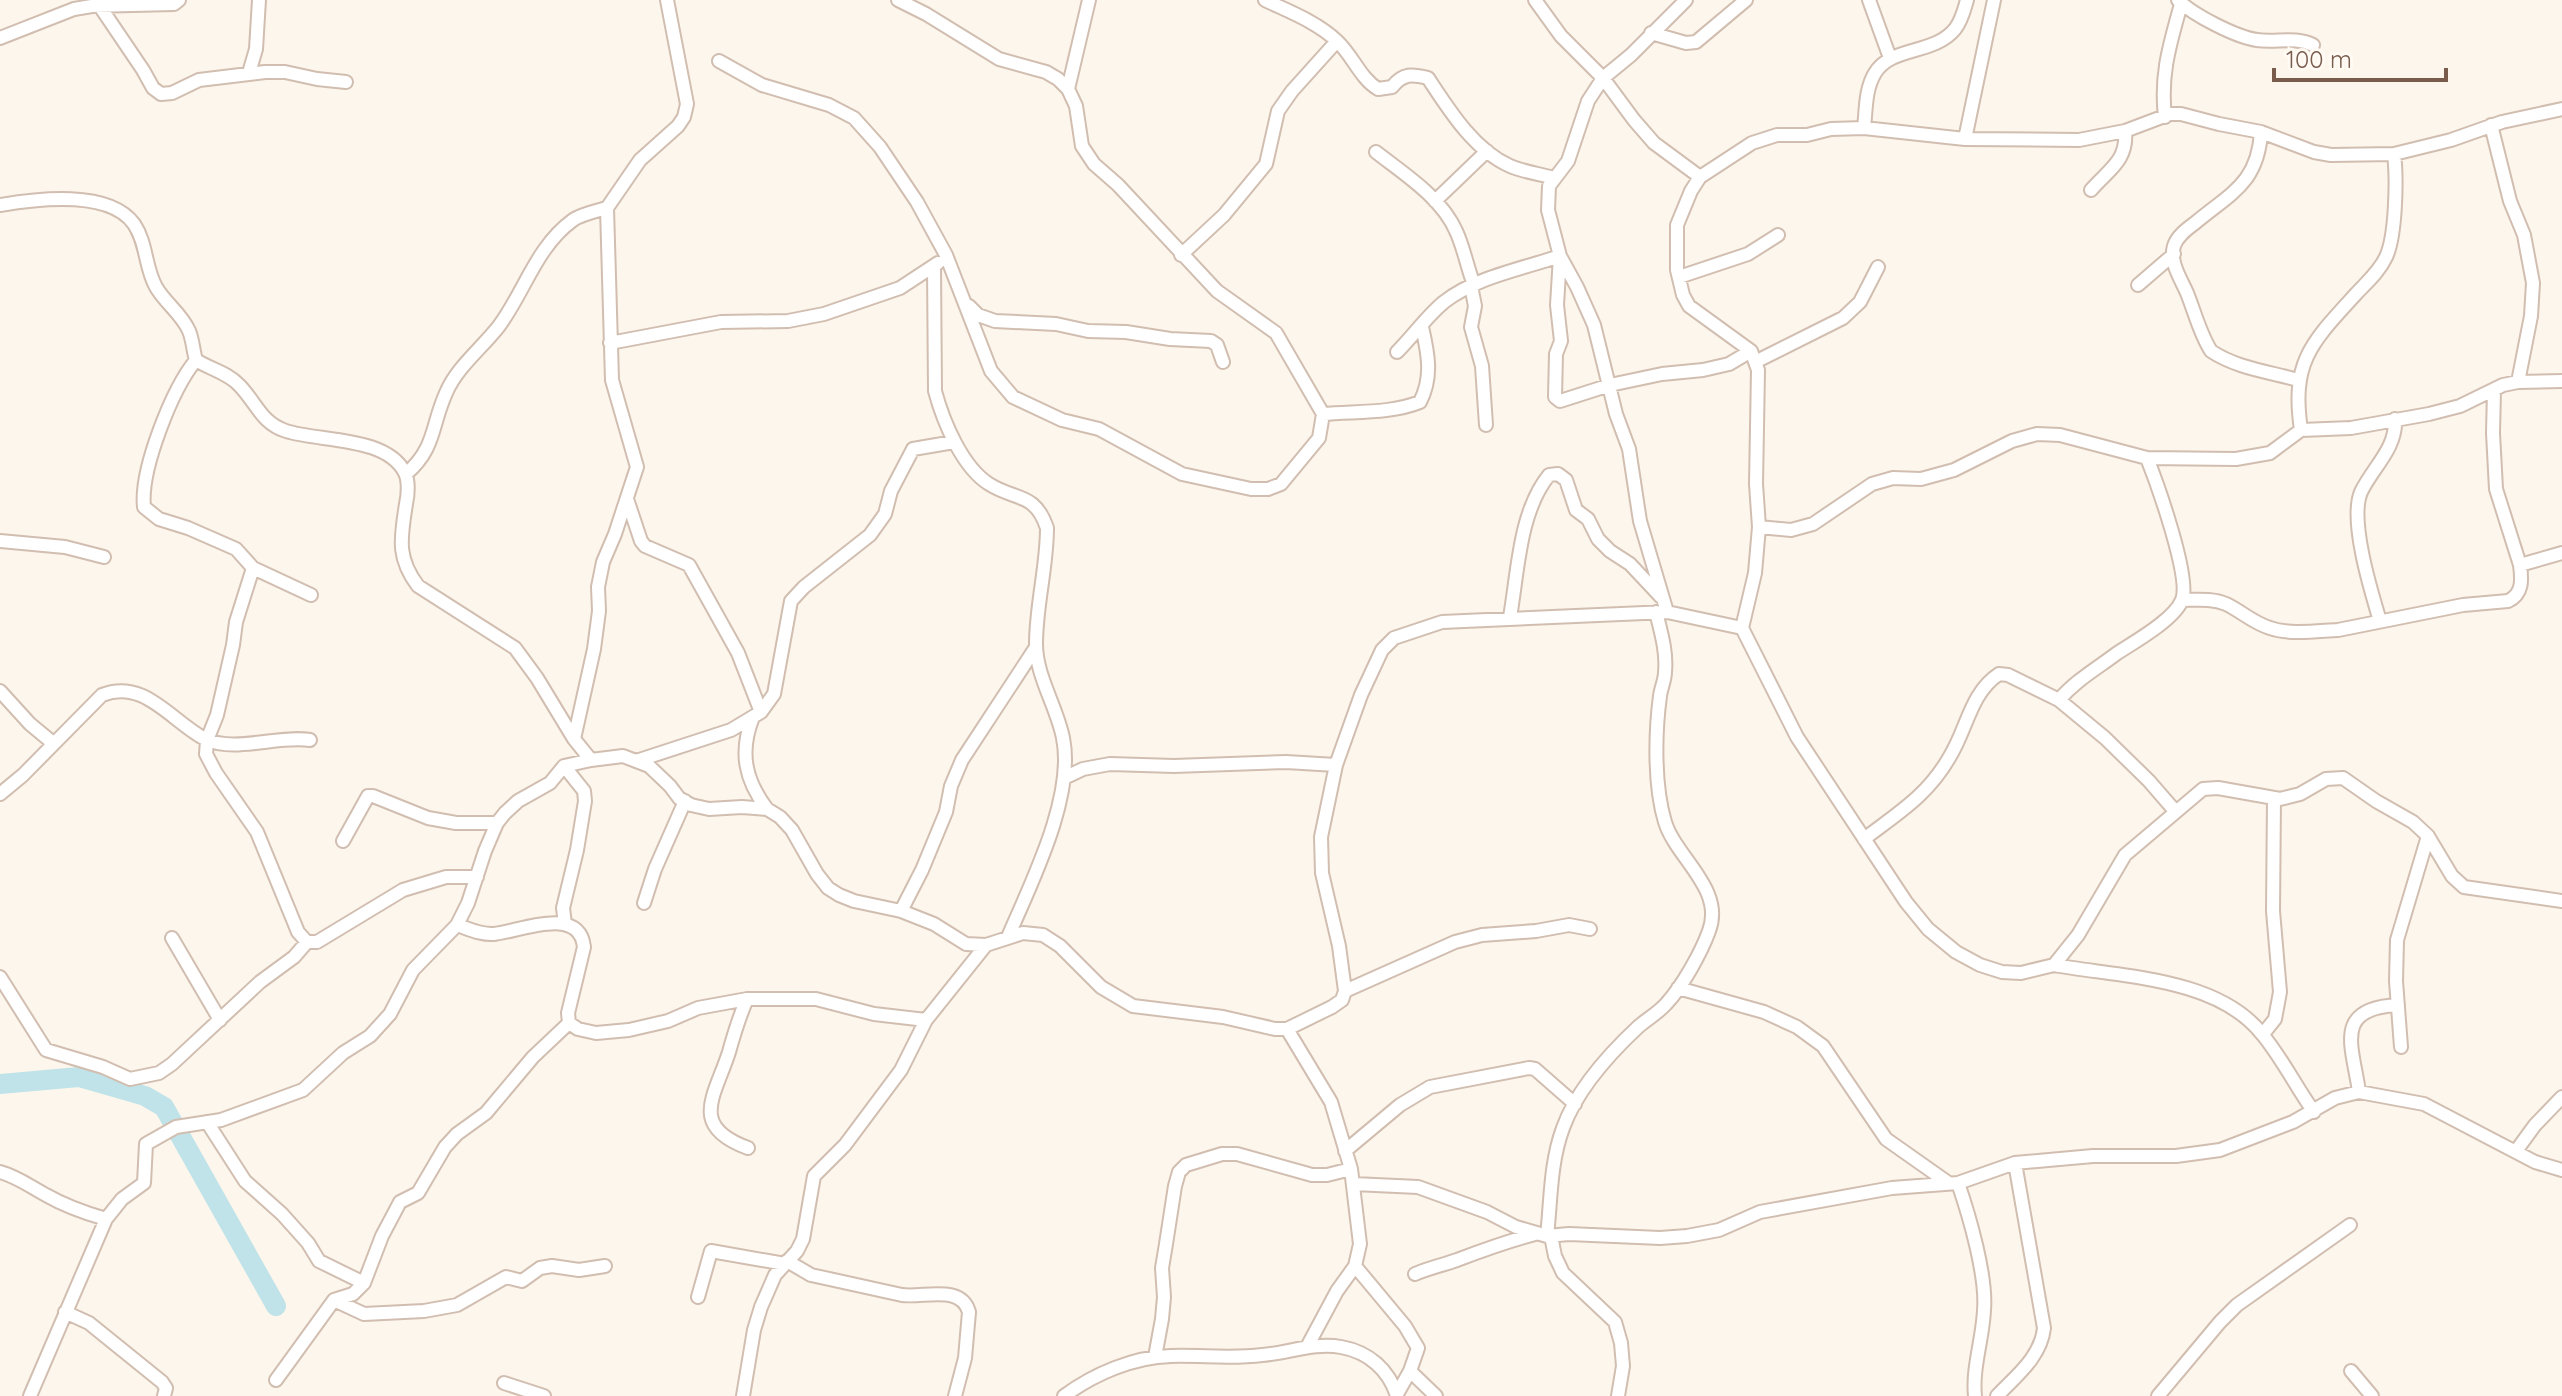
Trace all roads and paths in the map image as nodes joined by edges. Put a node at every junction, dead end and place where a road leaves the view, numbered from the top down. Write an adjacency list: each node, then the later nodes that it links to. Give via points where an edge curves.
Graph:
1 (179, 0): 15 (street)
2 (259, 0): 23 (street)
3 (667, 0): 42 (street, via 687,104 684,117 640,160)
4 (898, 0): 16 (street)
5 (931, 0): 16 (street)
6 (1089, 0): 26 (street)
7 (1265, 0): 19 (street)
8 (1535, 0): 24 (street, via 1561,36)
9 (1686, 0): 17 (street)
10 (1746, 0): 17 (street, via 1696,42)
11 (1869, 0): 21 (street)
12 (1967, 0): 21 (street, via 1954,31 1941,41)
13 (1994, 0): 33 (street)
14 (2180, 2): 20 (street, via 2248,38); 28 (street, via 2165,59)
15 (93, 4): 18 (street); 23 (street, via 161,94 199,80)
16 (926, 14): 26 (street, via 999,59 1046,72)
17 (1651, 33): 24 (street)
18 (0, 38)
19 (1337, 41): 34 (street, via 1378,89 1392,87 1406,75 1428,78 1451,113); 46 (street, via 1278,111 1270,154 1261,171)
20 (2313, 45)
21 (1890, 58): 30 (street, via 1870,84)
22 (719, 61): 45 (street, via 762,85 854,118 910,191)
23 (249, 73): 25 (street, via 285,72)
24 (1603, 78): 37 (street, via 1654,143); 38 (street, via 1580,119 1568,161)
25 (346, 82)
26 (1068, 89): 46 (street, via 1082,146 1094,164)
27 (2562, 109): 29 (street)
28 (2165, 117): 31 (street); 32 (street, via 2191,116)
29 (2491, 125): 36 (street); 62 (street, via 2533,283)
30 (1864, 128): 33 (street); 37 (street, via 1765,138)
31 (2125, 131): 33 (street, via 2079,140); 39 (street, via 2120,160)
32 (2261, 132): 36 (street, via 2331,155); 44 (street, via 2247,180 2181,234)
33 (1965, 139)
34 (1487, 151): 38 (street, via 1511,166); 40 (street)
35 (1376, 152): 40 (street)
36 (2394, 154): 60 (street, via 2397,180 2388,255 2316,342)
37 (1700, 177): 50 (street, via 1677,225)
38 (1554, 178): 47 (street, via 1548,210)
39 (2091, 190)
40 (1435, 201): 51 (street, via 1455,228)
41 (0, 205): 58 (street, via 65,198 119,211 141,238 155,286 190,333)
42 (607, 208): 55 (street); 71 (street, via 575,219 535,262 506,316 447,391 426,454)
43 (1778, 235): 50 (street, via 1748,254)
44 (2174, 254): 52 (street); 60 (street, via 2211,351)
45 (946, 255): 48 (street); 53 (street)
46 (1181, 255): 65 (street, via 1217,291 1276,333)
47 (1560, 256): 51 (street); 63 (street, via 1594,325); 63 (street, via 1561,341 1555,397 1565,401)
48 (934, 267): 55 (street, via 900,288 824,314 788,321 721,322); 69 (street, via 935,391)
49 (1878, 267): 57 (street, via 1860,302 1843,318)
50 (1679, 277): 57 (street, via 1689,306)
51 (1472, 285): 54 (street, via 1446,301); 67 (street, via 1471,327 1482,366)
52 (2138, 285)
53 (964, 300): 59 (street, via 978,315 995,321 1211,341); 65 (street, via 991,371 1013,397 1062,420 1099,429 1182,474 1251,489 1281,484 1319,438)
54 (1422, 327): 56 (street); 65 (street, via 1429,375 1420,402 1406,408)
55 (610, 343): 72 (street, via 612,380 637,467)
56 (1397, 352)
57 (1753, 356): 63 (street); 73 (street, via 1758,370)
58 (196, 360): 71 (street, via 236,382 273,426 379,450); 78 (street, via 161,429 147,474 144,507 159,519 236,549)
59 (1223, 362)
60 (2298, 380): 68 (street)
61 (2562, 381): 62 (street)
62 (2518, 382): 64 (street)
63 (1610, 385): 81 (street)
64 (2494, 390): 66 (street, via 2460,406); 77 (street, via 2496,489)
65 (1323, 414)
66 (2395, 419): 68 (street); 83 (street, via 2392,440 2361,493 2356,514)
67 (1486, 425)
68 (2301, 430): 70 (street, via 2270,453 2257,456)
69 (954, 442): 85 (street, via 989,484 1041,512 1047,544); 88 (street, via 913,449 885,514 870,535 791,601 774,694)
70 (2147, 458): 73 (street, via 2037,434 1954,470 1872,484 1813,524 1791,530); 80 (street, via 2176,550)
71 (406, 474): 89 (street, via 401,541 408,573 418,586 515,648)
72 (627, 499): 88 (street, via 645,546 689,565 738,653); 89 (street, via 603,562 594,649)
73 (1759, 527): 84 (street)
74 (0, 541): 76 (street)
75 (2562, 553): 77 (street)
76 (104, 557)
77 (2520, 565): 83 (street, via 2519,592 2508,601)
78 (253, 568): 79 (street); 90 (street)
79 (311, 595)
80 (2182, 600): 83 (street, via 2226,604 2283,631 2338,630); 87 (street, via 2167,619 2072,685)
81 (1662, 608): 82 (street); 82 (street, via 1630,564 1598,539 1558,474 1549,475 1539,487 1526,523); 84 (street); 120 (street, via 1665,673 1657,770 1661,802 1666,826 1700,878 1712,919)
82 (1510, 617): 95 (street, via 1442,622 1394,638 1382,650 1366,684)
83 (2380, 621)
84 (1742, 628): 105 (street, via 1797,737)
85 (1036, 647): 97 (street, via 1063,737); 110 (street, via 962,760 932,846)
86 (0, 691): 92 (street)
87 (2059, 700): 102 (street, via 2105,738); 105 (street, via 2008,675 1991,679 1976,698 1950,757 1921,796)
88 (757, 714): 94 (street, via 731,730); 101 (street, via 746,744 746,769)
89 (574, 739): 93 (street)
90 (207, 740): 91 (street); 92 (street, via 147,697 116,689 102,695); 116 (street, via 206,754 257,832 298,932)
91 (310, 740)
92 (53, 743): 98 (street)
93 (591, 760): 94 (street, via 623,756); 96 (street)
94 (636, 761): 100 (street, via 649,766)
95 (1336, 765): 97 (street, via 1110,764); 121 (street, via 1321,837 1322,873)
96 (564, 766): 103 (street); 111 (street, via 584,791 585,801 563,908)
97 (1064, 778): 114 (street, via 1038,867)
98 (0, 794)
99 (2274, 798): 102 (street, via 2203,789); 104 (street, via 2343,778); 128 (street, via 2273,911 2280,992 2275,1019)
100 (685, 801): 101 (street, via 709,809); 109 (street)
101 (767, 809): 110 (street, via 792,830 828,888 854,901)
102 (2175, 811): 118 (street, via 2125,855)
103 (497, 823): 106 (street, via 428,818 368,796); 107 (street)
104 (2428, 836): 108 (street, via 2464,887); 123 (street, via 2397,940)
105 (1864, 839): 118 (street, via 1906,902 1956,952 2002,972)
106 (343, 841)
107 (477, 877): 112 (street); 116 (street, via 446,877 403,890 317,942)
108 (2562, 901)
109 (644, 903)
110 (901, 911): 117 (street, via 966,944)
111 (565, 924): 112 (street, via 493,934); 126 (street, via 583,937 584,947)
112 (457, 925): 134 (street, via 413,970 390,1014 370,1036 303,1090)
113 (1590, 929): 121 (street, via 1569,925 1482,935)
114 (1008, 937): 117 (street); 127 (street, via 1043,935 1101,987 1133,1006)
115 (172, 938): 124 (street)
116 (307, 942): 124 (street)
117 (986, 945): 125 (street)
118 (2054, 965): 128 (street, via 2194,990 2225,1004)
119 (0, 977): 124 (street, via 46,1050 130,1079 159,1073)
120 (1678, 988): 132 (street, via 1607,1058); 142 (street, via 1797,1027 1823,1046 1886,1139)
121 (1345, 991): 127 (street, via 1332,1007)
122 (747, 999): 125 (street, via 816,999); 126 (street, via 629,1030 596,1033); 135 (street, via 710,1098 722,1136)
123 (2398, 1005): 129 (street); 130 (street, via 2373,1008 2354,1023)
124 (220, 1020)
125 (926, 1020): 147 (street, via 901,1070 845,1145 814,1176 803,1239)
126 (569, 1023): 151 (street, via 486,1113 445,1147 418,1193 400,1202)
127 (1287, 1029): 136 (street, via 1331,1102)
128 (2263, 1034): 133 (street)
129 (2401, 1047)
130 (2359, 1092): 133 (street, via 2335,1098); 137 (street, via 2424,1104)
131 (2562, 1097): 137 (street)
132 (1575, 1104): 136 (street, via 1529,1068 1430,1087); 146 (street, via 1563,1126)
133 (2314, 1112): 138 (street, via 2197,1155)
134 (207, 1122): 144 (street, via 176,1127 146,1144 144,1183); 151 (street, via 245,1181 282,1214 319,1261)
135 (748, 1148)
136 (1345, 1151): 139 (street)
137 (2516, 1151): 140 (street)
138 (2015, 1163): 142 (street); 171 (street, via 2043,1341)
139 (1351, 1169): 143 (street); 156 (street, via 1312,1175 1237,1154 1186,1165 1175,1186)
140 (2562, 1170)
141 (0, 1172): 144 (street)
142 (1952, 1183): 146 (street, via 1892,1188 1760,1212 1719,1230 1687,1236); 170 (street, via 1969,1215 1984,1291)
143 (1354, 1184): 146 (street, via 1418,1187); 149 (street, via 1360,1244)
144 (106, 1219): 154 (street)
145 (2350, 1225): 172 (street, via 2237,1305)
146 (1544, 1235): 150 (street, via 1507,1241); 169 (street, via 1563,1273 1615,1322 1623,1366)
147 (786, 1263): 152 (street, via 711,1251); 165 (street, via 768,1287 757,1319); 166 (street, via 811,1275 902,1295 960,1298 969,1312)
148 (605, 1266): 153 (street, via 540,1268 522,1281 506,1277 457,1305 424,1311 364,1314)
149 (1355, 1266): 155 (street); 157 (street, via 1414,1340 1418,1348)
150 (1415, 1274)
151 (364, 1283): 153 (street, via 353,1294)
152 (698, 1297)
153 (334, 1300): 159 (street)
154 (65, 1312): 162 (street); 163 (street, via 89,1323 162,1382)
155 (1307, 1347): 156 (street, via 1263,1355); 161 (street, via 1344,1348 1380,1365)
156 (1155, 1357): 167 (street, via 1099,1373)
157 (1410, 1371): 161 (street); 168 (street)
158 (2351, 1371): 173 (street)
159 (276, 1380)
160 (504, 1383): 164 (street)
161 (1397, 1395)
162 (30, 1396)
163 (164, 1396)
164 (544, 1396)
165 (743, 1396)
166 (955, 1396)
167 (1064, 1396)
168 (1436, 1396)
169 (1618, 1396)
170 (1975, 1396)
171 (1997, 1396)
172 (2158, 1396)
173 (2372, 1396)

